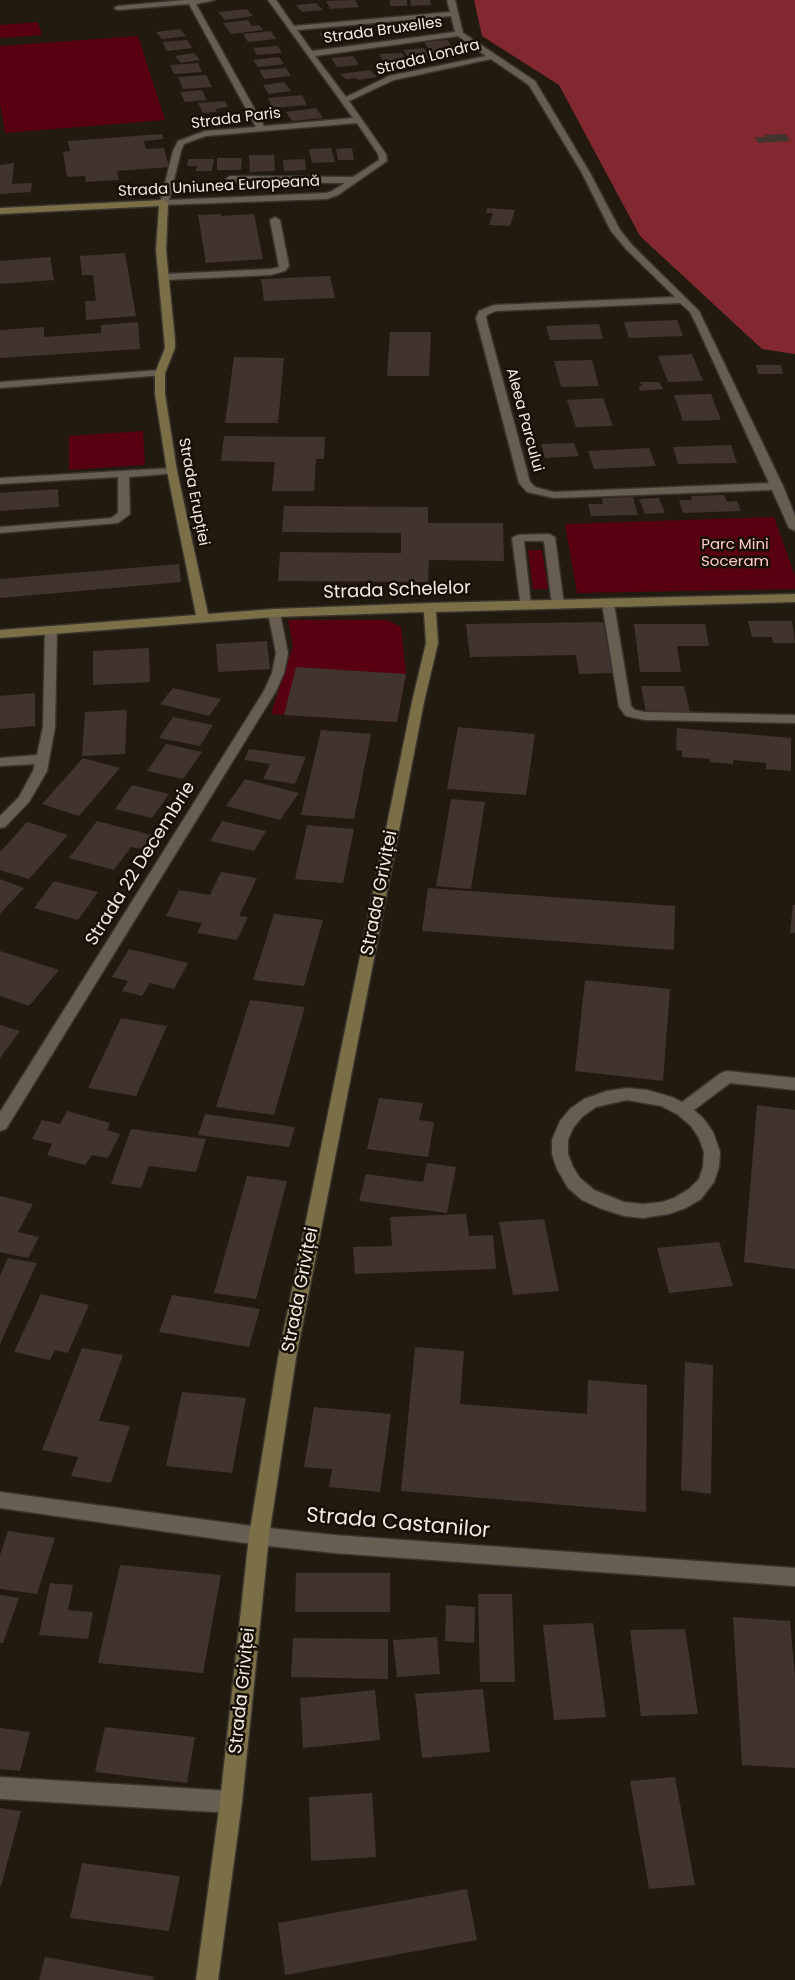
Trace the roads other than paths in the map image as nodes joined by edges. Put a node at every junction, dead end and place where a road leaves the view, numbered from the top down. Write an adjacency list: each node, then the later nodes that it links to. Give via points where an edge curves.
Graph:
1 (211, 0): 4 (street)
2 (272, 0): 7 (street, Strada Uniunea Europeană)
3 (451, 0): 6 (street)
4 (191, 2): 5 (street); 13 (street)
5 (118, 8)
6 (454, 14): 7 (street); 8 (street)
7 (293, 28): 9 (street, Strada Uniunea Europeană)
8 (459, 34): 9 (street, Strada Bruxelles); 10 (street)
9 (310, 54): 11 (street, Strada Uniunea Europeană)
10 (491, 56): 11 (street, Strada Londra, via 392,78); 20 (street, via 526,78 538,90 616,231)
11 (344, 101): 12 (street, Strada Uniunea Europeană)
12 (359, 120): 13 (street, Strada Paris); 15 (street, Strada Uniunea Europeană, via 384,157 383,161)
13 (261, 128): 16 (street, Strada Paris, via 205,134 181,143)
14 (230, 179): 15 (street)
15 (355, 180): 16 (street, Strada Uniunea Europeană, via 327,196)
16 (164, 203): 17 (main road, Strada Uniunea Europeană); 19 (main road, Strada Erupției, via 161,250)
17 (0, 212)
18 (275, 220): 19 (street, via 282,269)
19 (164, 277): 21 (main road, Strada Erupției, via 170,348)
20 (684, 300): 26 (street, via 702,324); 26 (street, Aleea Parcului, via 494,308 482,313 525,483 531,490 554,495)
21 (160, 373): 22 (street); 23 (main road, Strada Erupției, via 160,394)
22 (0, 385)
23 (172, 471): 24 (street); 35 (main road, Strada Erupției)
24 (123, 474): 25 (street); 28 (street, via 124,514 114,521)
25 (0, 481)
26 (777, 486): 27 (street)
27 (795, 528)
28 (0, 530)
29 (795, 598): 30 (main road, Strada Schelelor)
30 (608, 604): 31 (main road, Strada Schelelor); 38 (street, via 625,706 631,713)
31 (558, 605): 32 (main road, Strada Schelelor); 32 (street, via 549,537 518,538)
32 (525, 606): 33 (main road, Strada Schelelor)
33 (430, 607): 34 (main road, Strada Schelelor); 46 (main road, Strada Griviței, via 432,643 287,1358)
34 (274, 612): 35 (main road, Strada Schelelor); 44 (street, Strada 22 Decembrie, via 282,652 270,691)
35 (202, 617): 36 (main road, Strada Schelelor)
36 (51, 630): 37 (main road, Strada Schelelor); 39 (street, via 49,727)
37 (0, 634)
38 (795, 719)
39 (43, 759): 40 (street); 41 (street, via 24,799)
40 (0, 762)
41 (0, 824)
42 (795, 1084): 43 (street, via 727,1077)
43 (683, 1110): 43 (street, via 666,1101 626,1094 590,1103 566,1125 560,1140 565,1169 574,1183 588,1195 617,1207 644,1211 680,1203 706,1182 712,1152 707,1136)
44 (0, 1125)
45 (0, 1500): 46 (street, Strada Castanilor)
46 (259, 1536): 47 (street, Strada Castanilor); 49 (main road, Strada Griviței)
47 (795, 1578)
48 (0, 1788): 49 (street)
49 (231, 1802): 50 (main road, Strada Griviței)
50 (207, 1980)

